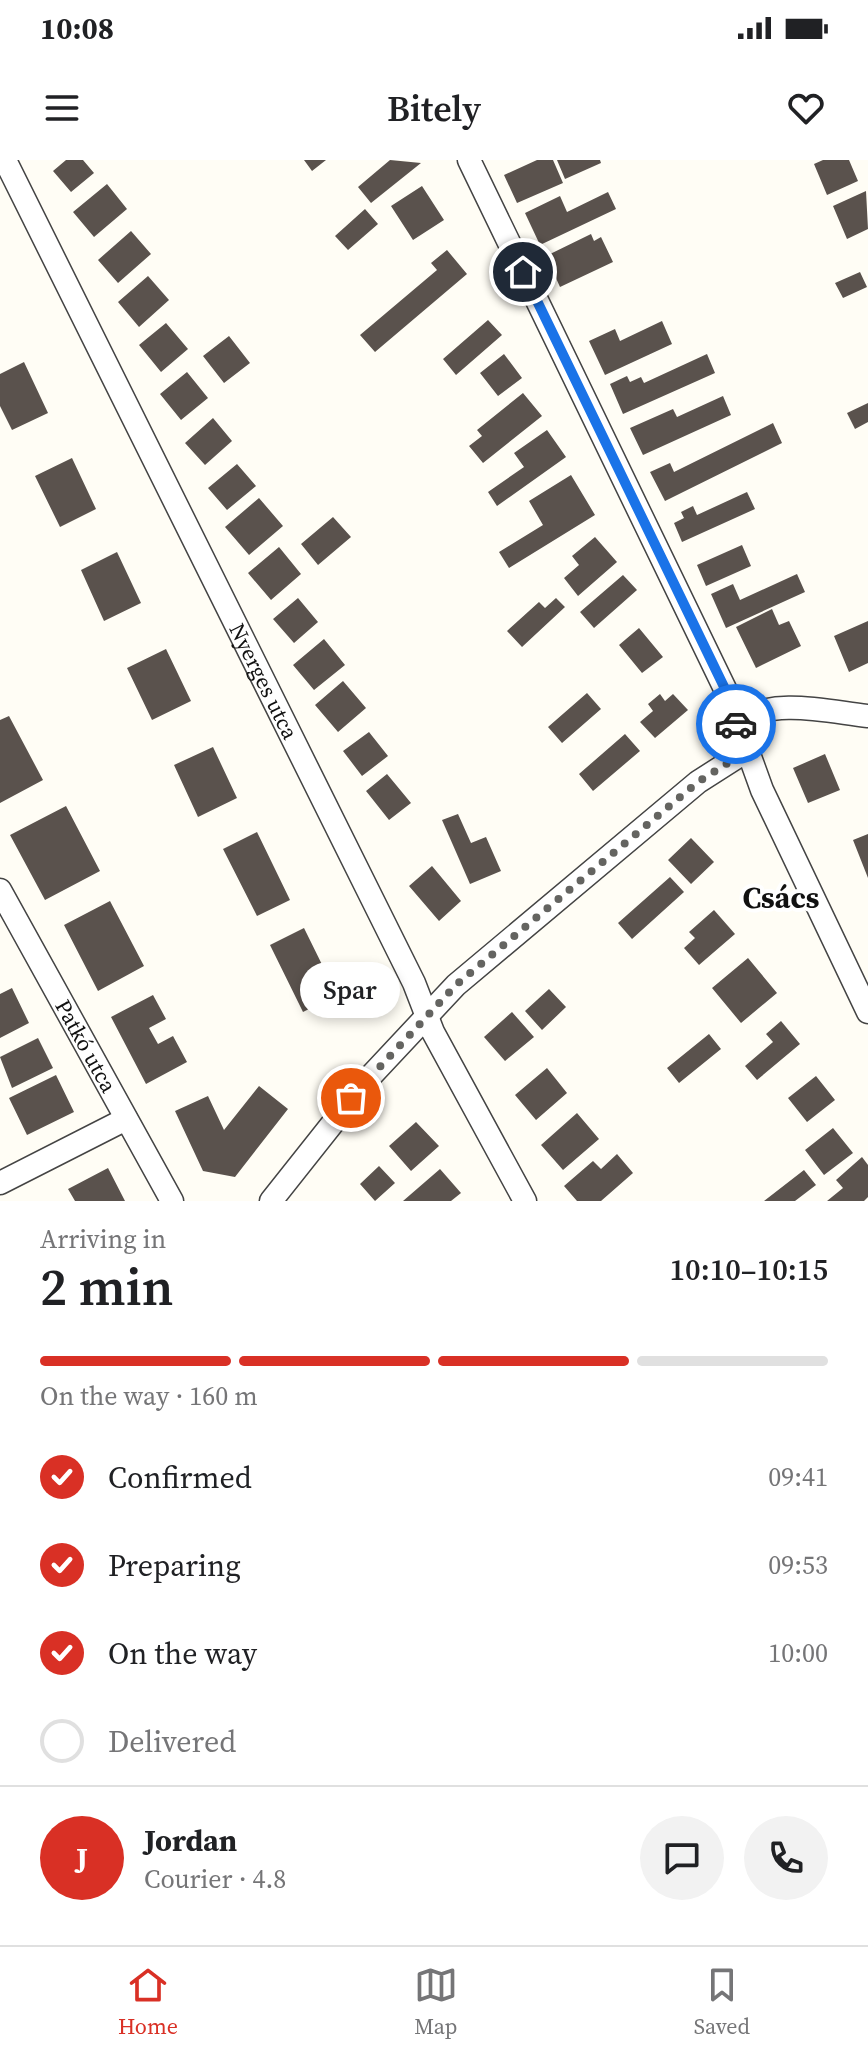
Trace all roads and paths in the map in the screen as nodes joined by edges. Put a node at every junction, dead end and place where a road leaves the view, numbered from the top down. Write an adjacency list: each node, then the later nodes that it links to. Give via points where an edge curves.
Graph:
1 (5, 160): 8 (street, Nyerges utca)
2 (469, 160): 4 (street)
3 (868, 716): 4 (street, via 792,707 752,712)
4 (736, 721): 5 (street)
5 (745, 752): 7 (street); 8 (street, via 698,782)
6 (0, 890): 9 (street, Patkó utca)
7 (868, 1012)
8 (426, 1014): 12 (street); 13 (street, Nyerges utca)
9 (126, 1119): 10 (street); 11 (street, Patkó utca)
10 (0, 1183)
11 (172, 1201)
12 (271, 1201)
13 (525, 1201)

